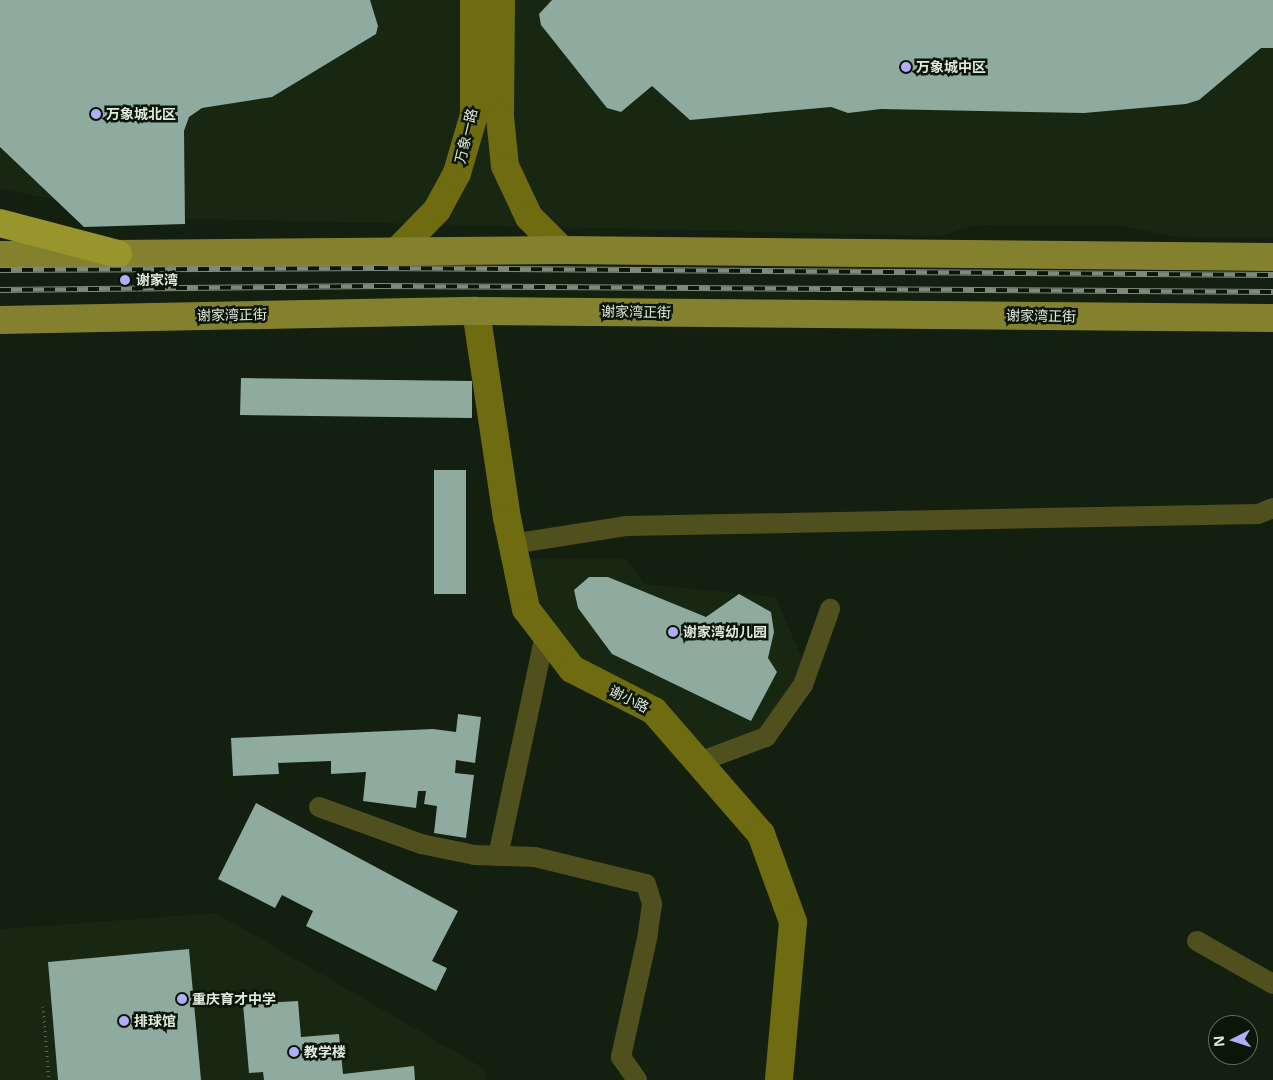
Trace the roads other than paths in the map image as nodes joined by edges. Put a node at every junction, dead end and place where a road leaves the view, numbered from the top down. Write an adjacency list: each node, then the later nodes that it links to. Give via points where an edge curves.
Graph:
1 (474, 0): 5 (street, 万象一路, via 474,115 457,173 438,210)
2 (501, 0): 4 (street, 万象一路, via 500,116 505,166 529,217)
3 (0, 223): 6 (highway)
4 (562, 250): 5 (main road); 8 (main road)
5 (397, 251): 6 (main road)
6 (118, 254): 7 (main road)
7 (0, 255)
8 (1273, 258)
9 (476, 311): 10 (main road, 谢家湾正街); 11 (main road, 谢家湾正街); 13 (street, 谢小路)
10 (1273, 318)
11 (0, 320)
12 (1273, 508): 13 (street, via 1258,514 626,526)
13 (512, 544): 15 (street, 谢小路, via 526,609)
14 (830, 609): 16 (street, via 803,685 766,737)
15 (545, 634): 16 (street, 谢小路, via 572,669 654,711); 18 (street)
16 (699, 762): 22 (street, 谢小路, via 761,834 793,922)
17 (319, 807): 18 (street, via 421,844)
18 (498, 856): 21 (street, via 535,857 646,884 652,904 648,934 621,1057)
19 (1197, 941): 20 (street)
20 (1273, 984)
21 (637, 1080)
22 (780, 1080)

